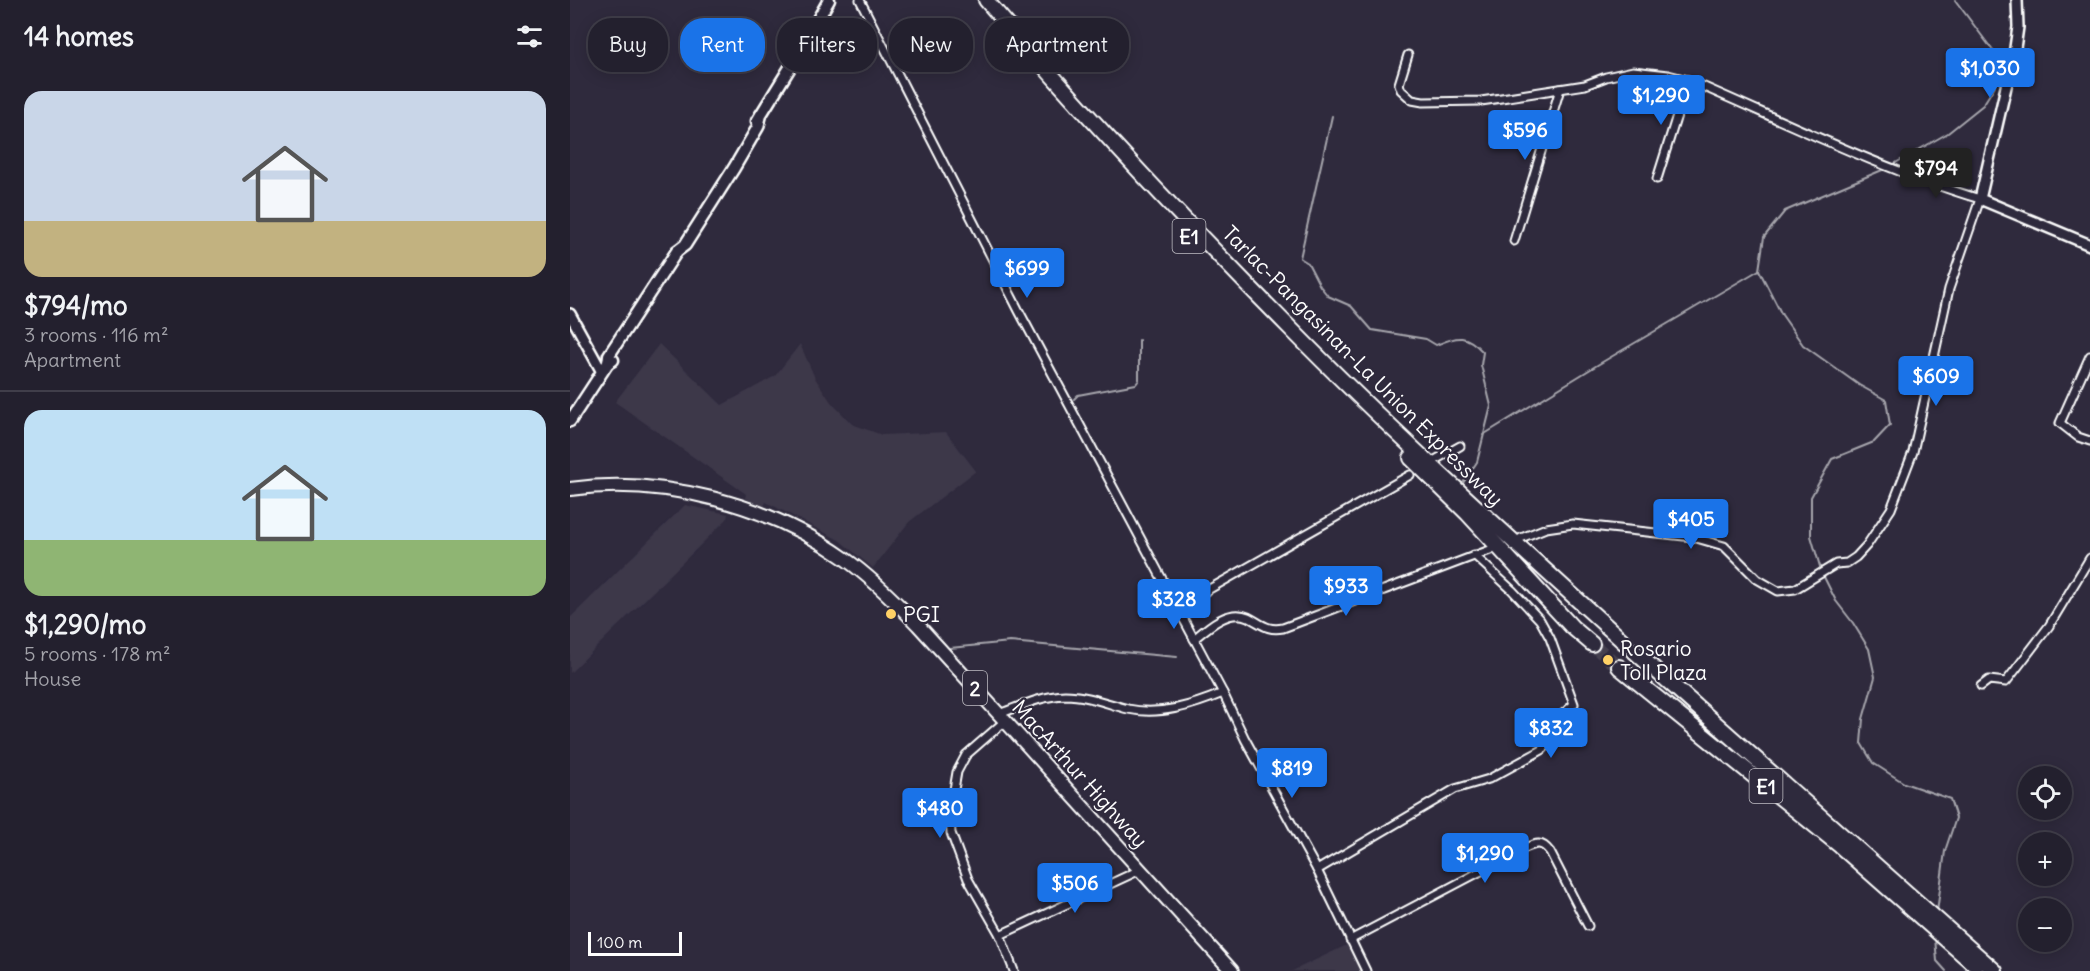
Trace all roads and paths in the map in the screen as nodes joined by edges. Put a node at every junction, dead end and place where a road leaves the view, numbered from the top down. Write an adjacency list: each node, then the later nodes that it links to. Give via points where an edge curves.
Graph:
1 (829, 0): 15 (main road, via 761,115 735,168 614,359)
2 (860, 0): 26 (street)
3 (975, 0): 28 (highway, Tarlac-Pangasinan-La Union Expressway / E1, via 1250,300 1467,513)
4 (987, 0): 35 (highway, Tarlac-Pangasinan-La Union Expressway / E1, via 1122,152 1290,328 1498,528)
5 (2017, 0): 10 (street, via 2015,48)
6 (1408, 55): 8 (street, via 1400,84 1412,100 1481,101)
7 (1688, 80): 8 (street, via 1633,71); 9 (street); 10 (street, via 1881,164)
8 (1560, 89): 11 (street)
9 (1657, 179)
10 (1980, 199): 12 (street); 22 (street, via 1948,289 1913,452 1891,509 1856,557 1836,564 1795,589 1778,591 1757,579 1724,546 1694,537 1573,524 1546,528)
11 (1514, 241)
12 (2090, 245)
13 (570, 314): 15 (street, via 579,334)
14 (2090, 356): 17 (street, via 2060,423)
15 (605, 367): 16 (main road)
16 (570, 421)
17 (2090, 441)
18 (1460, 446): 19 (street)
19 (1435, 460)
20 (1410, 475): 26 (street)
21 (570, 489): 32 (highway, MacArthur Highway / 2, via 616,486 699,494 810,536 844,558 898,605)
22 (1521, 538)
23 (1490, 550): 24 (street)
24 (1474, 555): 27 (street, via 1283,628 1267,629 1236,615 1219,620); 34 (street, via 1526,604 1548,631 1574,704 1554,722 1549,743 1542,750 1489,779 1455,789)
25 (2090, 558): 30 (street, via 2049,626 2006,682 1989,680)
26 (1176, 608): 27 (street)
27 (1194, 639): 31 (street)
28 (1592, 644)
29 (1619, 667): 35 (highway, Tarlac-Pangasinan-La Union Expressway / E1)
30 (1981, 686)
31 (1223, 693): 32 (street, via 1202,702 1146,711 1083,696 1056,696 1027,702); 34 (street)
32 (1002, 718): 33 (highway, MacArthur Highway / 2); 37 (street, via 962,761 950,820 968,879)
33 (1140, 870): 37 (street); 41 (highway, MacArthur Highway / 2)
34 (1317, 870): 38 (street)
35 (1910, 901): 39 (highway, Tarlac-Pangasinan-La Union Expressway / E1)
36 (1588, 926): 38 (street, via 1550,852 1539,843)
37 (1000, 935): 40 (street)
38 (1350, 940): 42 (street)
39 (1978, 963): 43 (highway, Tarlac-Pangasinan-La Union Expressway / E1)
40 (1014, 971)
41 (1232, 971)
42 (1366, 971)
43 (1995, 971)

